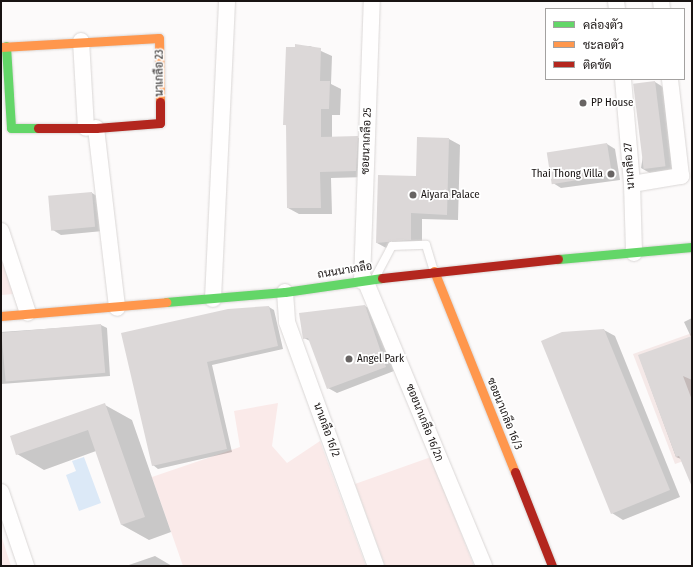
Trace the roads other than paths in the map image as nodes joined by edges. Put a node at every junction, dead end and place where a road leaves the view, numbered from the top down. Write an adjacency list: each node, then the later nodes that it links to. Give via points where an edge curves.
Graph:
1 (227, 1): 15 (street)
2 (372, 1): 13 (street, ซอยนาเกลือ 25)
3 (82, 41): 4 (street, นาเกลือ 23); 7 (street); 7 (street, นาเกลือ 23, via 159,38 160,123)
4 (4, 46): 7 (street, นาเกลือ 23, via 11,128)
5 (623, 80): 8 (street, นาเกลือ 27)
6 (670, 80): 8 (street, via 681,176)
7 (91, 128): 16 (street)
8 (632, 184): 11 (street, นาเกลือ 27)
9 (1, 230): 17 (street)
10 (692, 247): 11 (street, ถนนนาเกลือ)
11 (634, 253): 12 (street, ถนนนาเกลือ)
12 (434, 271): 13 (street, ถนนนาเกลือ); 13 (lane, via 426,245 392,246); 23 (street, ซอยนาเกลือ 16/3)
13 (367, 279): 14 (street, ถนนนาเกลือ); 22 (street, ซอยนาเกลือ 16/2ก)
14 (285, 292): 15 (street, ถนนนาเกลือ); 21 (street, นาเกลือ 16/2, via 287,322)
15 (213, 299): 16 (street, ถนนนาเกลือ)
16 (117, 308): 17 (street, ถนนนาเกลือ)
17 (28, 313): 18 (street, ถนนนาเกลือ)
18 (1, 316)
19 (1, 492): 20 (street)
20 (26, 566)
21 (376, 566)
22 (484, 566)
23 (552, 566)

